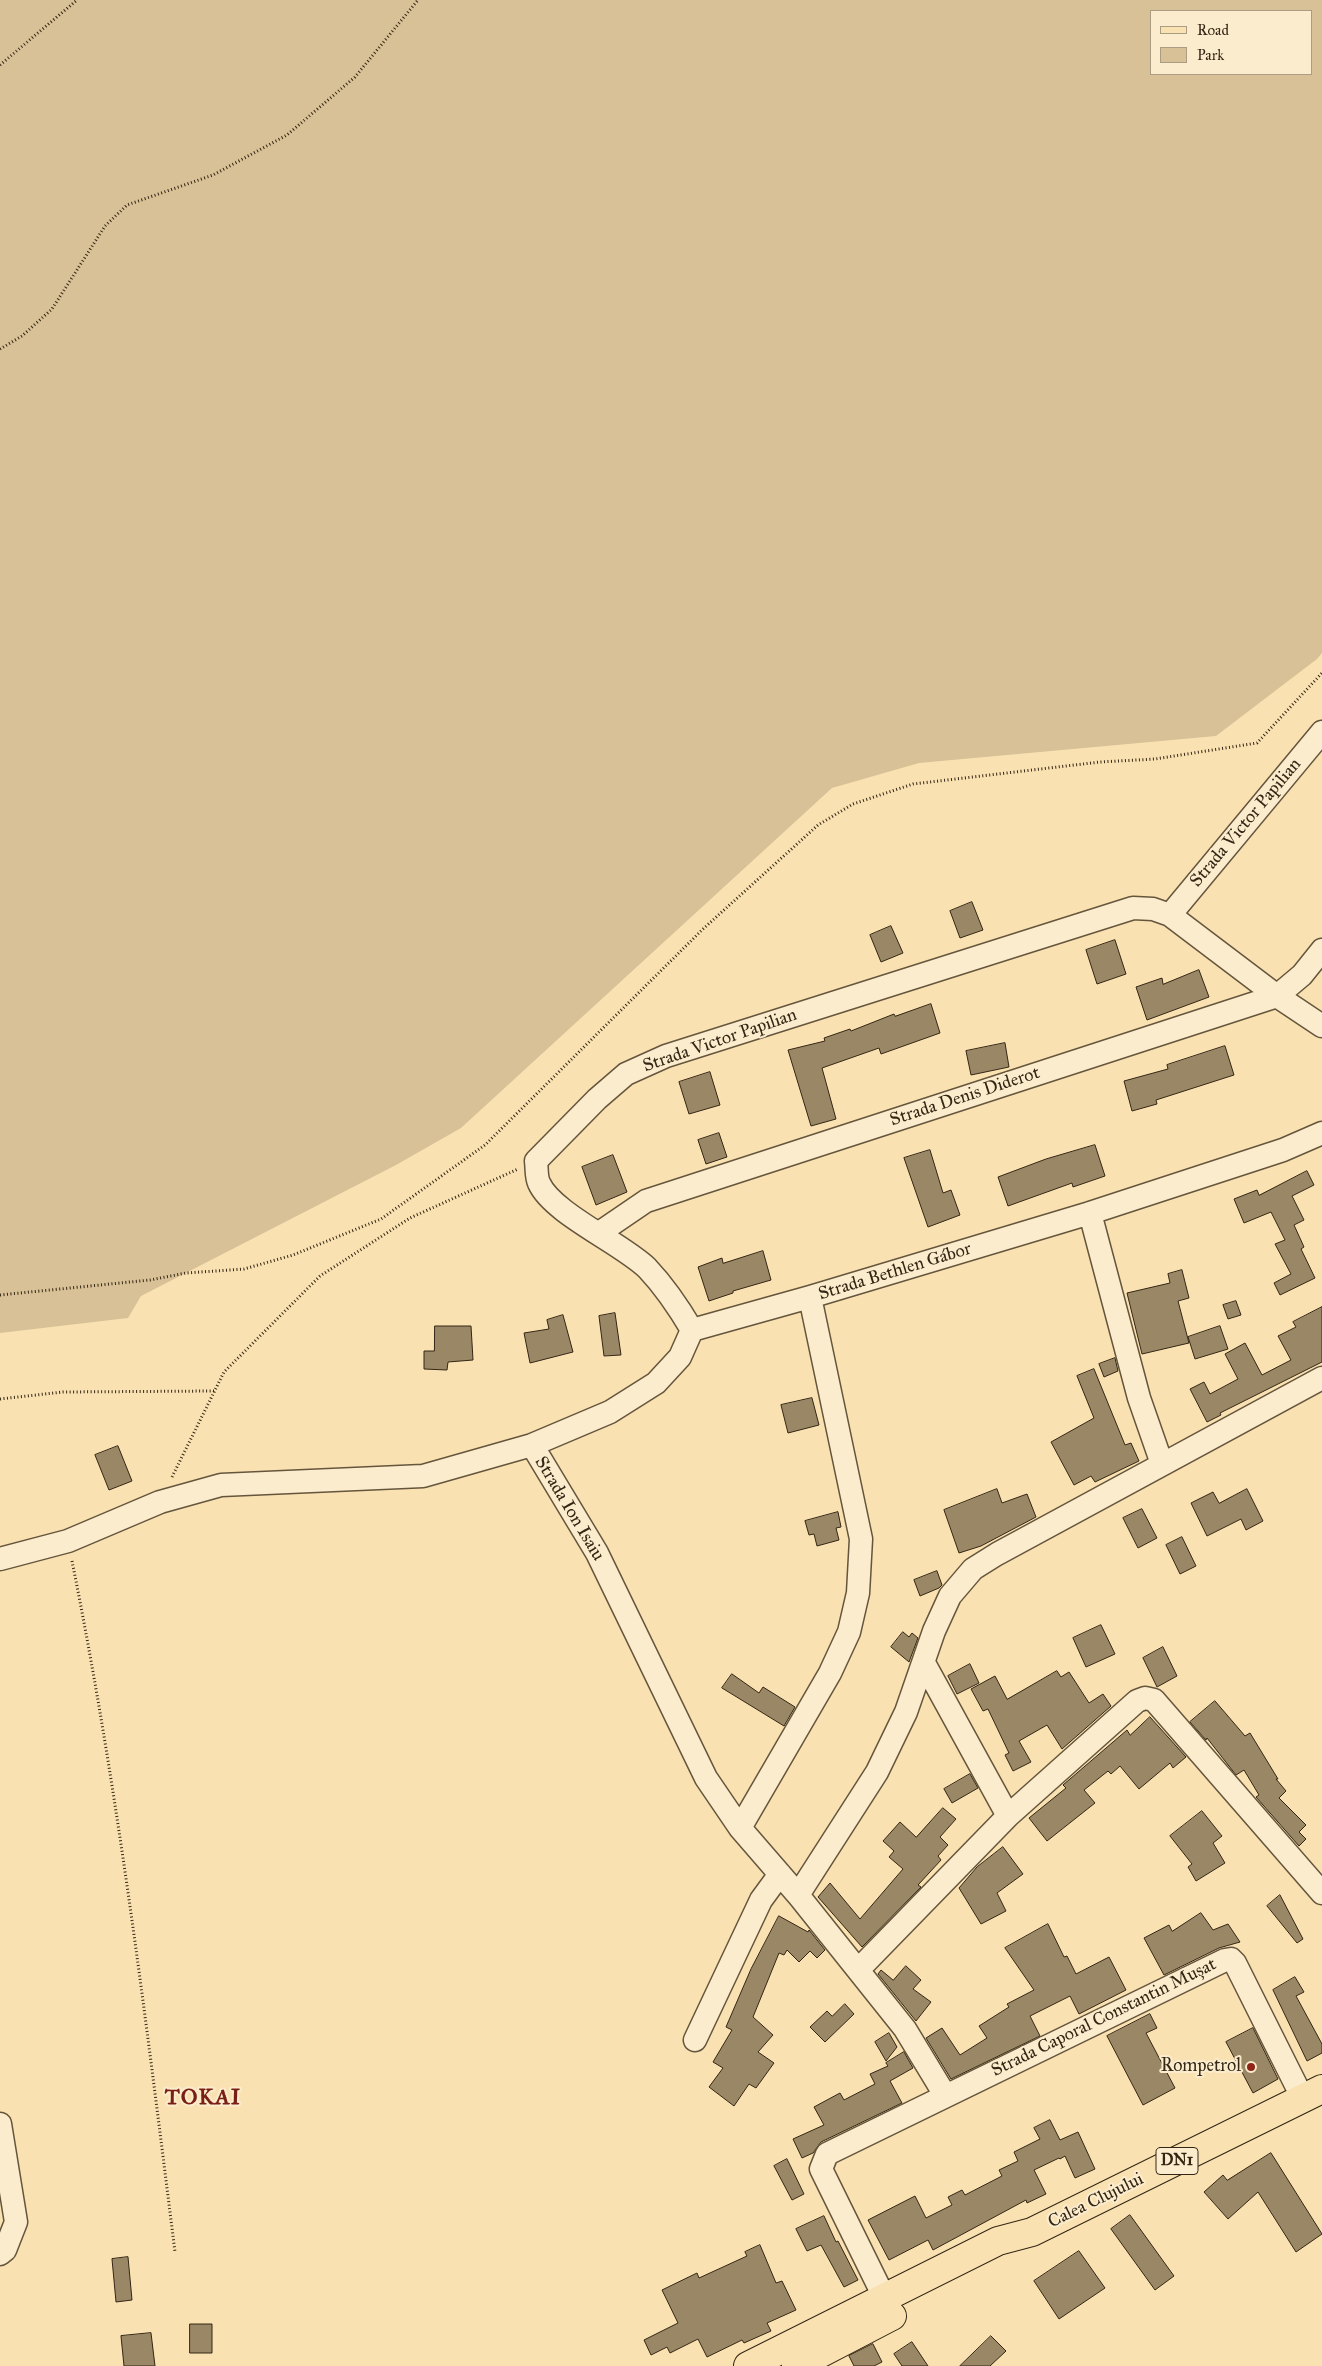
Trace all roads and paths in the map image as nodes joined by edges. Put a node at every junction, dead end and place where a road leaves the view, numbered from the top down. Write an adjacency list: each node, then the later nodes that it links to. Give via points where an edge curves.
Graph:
1 (77, 0): 3 (path)
2 (418, 0): 4 (path, via 355,77 287,135 213,175 127,205 105,226 52,309 22,336)
3 (0, 65)
4 (0, 349)
5 (1322, 673): 15 (path, via 1257,743 1155,760 1100,762 913,784 853,804 818,826 703,929 486,1145 381,1219 293,1254 244,1269)
6 (1322, 732): 7 (street, Strada Victor Papilian)
7 (1170, 915): 9 (street, Strada Victor Papilian); 12 (street, Strada Victor Papilian, via 1153,909 1133,908 666,1056 626,1074 596,1099)
8 (1322, 950): 9 (street, Strada Denis Diderot, via 1302,975)
9 (1277, 996): 10 (street, Strada Victor Papilian); 14 (street, Strada Denis Diderot, via 646,1201)
10 (1322, 1026)
11 (1322, 1133): 13 (street, Strada Bethlen Gábor, via 1282,1150)
12 (536, 1161): 14 (street, via 538,1182 548,1197); 19 (path, via 410,1218 320,1276 224,1372)
13 (1090, 1213): 16 (street, Strada Bethlen Gábor); 22 (street, via 1139,1398)
14 (599, 1233): 17 (street, via 646,1267 670,1294)
15 (0, 1295)
16 (810, 1298): 17 (street, Strada Bethlen Gábor); 28 (street, via 861,1539 858,1594 849,1632 830,1673)
17 (692, 1330): 21 (street, via 680,1357 656,1382 610,1412)
18 (1322, 1378): 22 (street)
19 (214, 1391): 20 (path, via 63,1392); 23 (path)
20 (0, 1399)
21 (532, 1445): 23 (street, Strada Ion Isaiu, via 423,1476 221,1485); 28 (street, Strada Ion Isaiu, via 597,1553 706,1778)
22 (1162, 1464): 26 (street, via 974,1569 950,1596)
23 (160, 1502): 24 (street)
24 (68, 1541): 25 (street); 39 (path, via 94,1671)
25 (0, 1559)
26 (924, 1664): 27 (street); 31 (street, via 906,1712 877,1772)
27 (1008, 1816): 30 (street, via 1137,1701 1145,1698 1154,1700); 32 (street)
28 (740, 1828): 29 (street, Strada Ion Isaiu)
29 (780, 1874): 31 (street, Strada Ion Isaiu); 33 (street, via 761,1900)
30 (1322, 1892)
31 (798, 1895): 32 (street)
32 (858, 1970): 35 (street, via 905,2029)
33 (695, 2040)
34 (1312, 2094): 35 (street, Strada Caporal Constantin Mușat, via 1235,1963 1225,1960); 37 (main road, Calea Clujului / DN1)
35 (945, 2095): 40 (street, Strada Caporal Constantin Mușat, via 827,2154 823,2161 821,2169)
36 (0, 2124): 38 (street, via 16,2222)
37 (1032, 2232): 40 (main road, Calea Clujului / DN1, via 998,2241); 42 (main road, Calea Clujului / DN1, via 1009,2254)
38 (3, 2252)
39 (175, 2252)
40 (885, 2299): 41 (main road, Calea Clujului / DN1)
41 (748, 2366)
42 (796, 2366)

